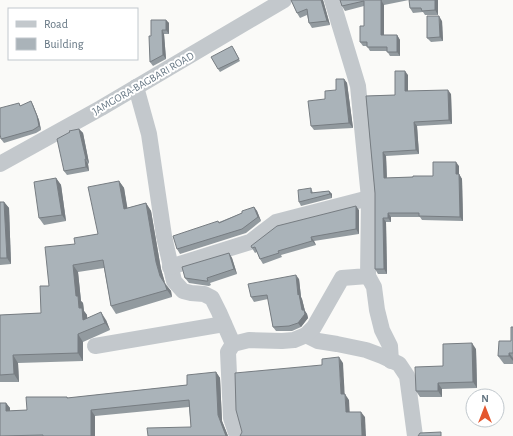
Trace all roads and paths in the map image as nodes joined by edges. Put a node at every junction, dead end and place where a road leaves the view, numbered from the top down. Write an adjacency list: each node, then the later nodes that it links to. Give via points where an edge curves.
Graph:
1 (284, 0): 3 (street, JAMGORA-BAGBARI ROAD)
2 (332, 0): 5 (street, via 358,86)
3 (136, 87): 4 (street, JAMGORA-BAGBARI ROAD); 6 (street, via 149,134)
4 (0, 164)
5 (369, 198): 6 (street, via 276,222 250,242); 7 (street)
6 (170, 267): 8 (street, via 174,282 182,291 204,294 212,298)
7 (368, 276): 9 (street, via 342,278 314,327); 12 (street, via 374,287 382,330 390,346)
8 (224, 324): 10 (street); 11 (street)
9 (306, 335): 10 (street, via 294,340 249,340); 12 (street, via 318,341 366,350)
10 (233, 344): 13 (street, via 228,352 228,359 231,418)
11 (95, 346)
12 (391, 361): 14 (street, via 399,364 407,376)
13 (237, 436)
14 (414, 436)

